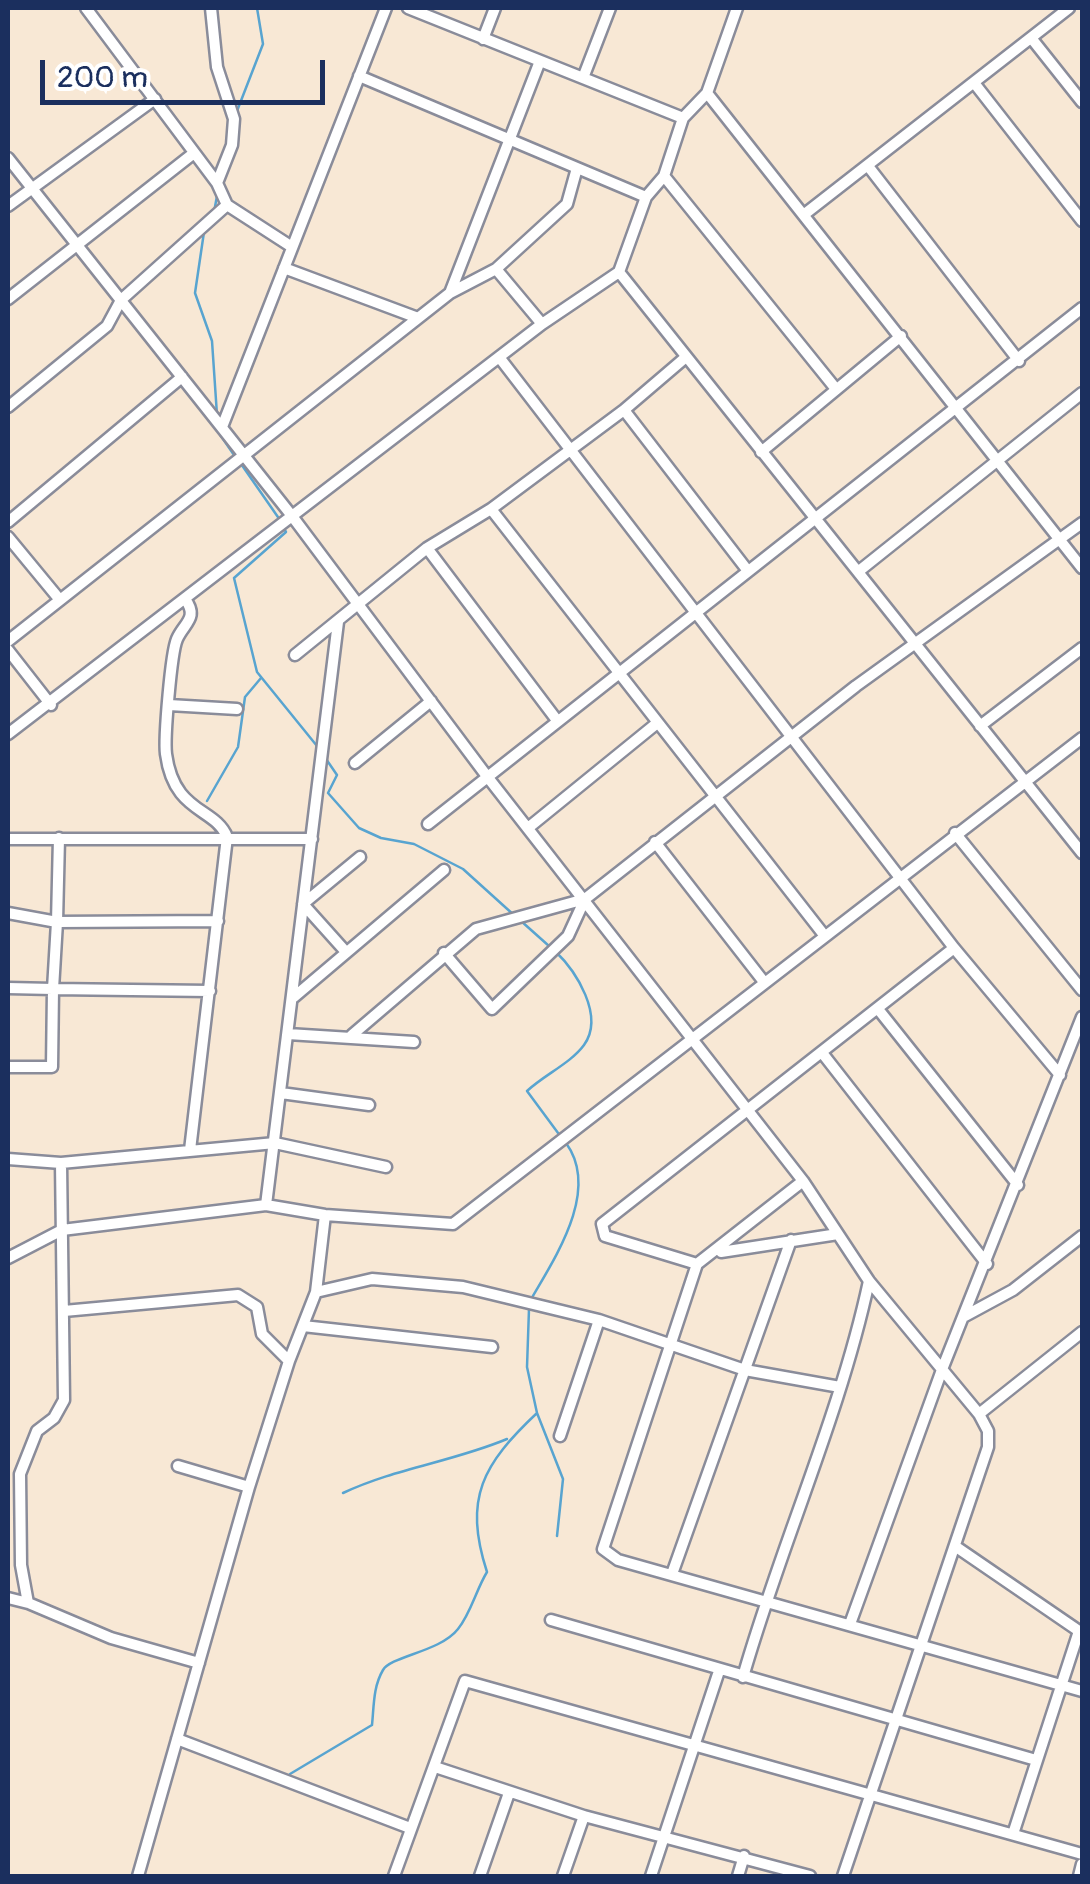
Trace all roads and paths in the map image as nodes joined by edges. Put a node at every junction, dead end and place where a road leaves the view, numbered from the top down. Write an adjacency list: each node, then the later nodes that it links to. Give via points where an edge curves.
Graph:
1 (86, 8): 16 (street)
2 (211, 8): 25 (street, via 217,67 234,119)
3 (386, 8): 12 (street)
4 (408, 8): 9 (street)
5 (495, 8): 9 (street)
6 (610, 8): 13 (street)
7 (737, 8): 15 (street)
8 (1069, 8): 10 (street)
9 (483, 38): 11 (street)
10 (1032, 38): 14 (street); 17 (street)
11 (540, 61): 13 (street); 19 (street)
12 (359, 76): 19 (street); 33 (street)
13 (583, 78): 18 (street)
14 (975, 84): 22 (street); 31 (street)
15 (707, 93): 18 (street); 30 (street)
16 (155, 100): 20 (street); 26 (street)
17 (1082, 102)
18 (683, 118): 24 (street)
19 (510, 139): 23 (street); 37 (street)
20 (194, 153): 25 (street); 32 (street)
21 (8, 158): 26 (street)
22 (868, 166): 30 (street); 46 (street)
23 (577, 168): 27 (street); 35 (street, via 567,204)
24 (664, 176): 27 (street); 48 (street)
25 (217, 183): 28 (street)
26 (30, 187): 29 (street); 32 (street)
27 (646, 197): 36 (street)
28 (227, 205): 33 (street); 39 (street)
29 (8, 206)
30 (806, 214): 43 (street)
31 (1082, 221)
32 (76, 245): 38 (street); 39 (street)
33 (292, 247): 34 (street)
34 (284, 268): 41 (street); 53 (street)
35 (496, 269): 37 (street); 42 (street)
36 (619, 272): 42 (street); 45 (street)
37 (450, 294): 41 (street)
38 (8, 300)
39 (121, 300): 47 (street); 51 (street, via 107,326)
40 (1082, 308): 46 (street)
41 (418, 318): 56 (street)
42 (542, 324): 44 (street)
43 (901, 336): 48 (street); 50 (street)
44 (498, 357): 54 (street); 59 (street)
45 (686, 357): 52 (street); 55 (street)
46 (1019, 360): 50 (street)
47 (182, 376): 53 (street); 61 (street)
48 (836, 389): 55 (street)
49 (1082, 393): 57 (street)
50 (955, 406): 57 (street); 60 (street)
51 (8, 407)
52 (624, 410): 54 (street); 67 (street)
53 (222, 428): 56 (street)
54 (568, 451): 58 (street); 72 (street)
55 (761, 452): 60 (street)
56 (242, 453): 59 (street); 69 (street)
57 (996, 462): 64 (street); 68 (street)
58 (491, 509): 65 (street); 79 (street)
59 (292, 516): 70 (street); 71 (street)
60 (814, 517): 67 (street); 68 (street)
61 (8, 522)
62 (1082, 524): 64 (street)
63 (8, 537): 69 (street)
64 (1058, 541): 66 (street); 75 (street)
65 (427, 548): 71 (street); 84 (street)
66 (1082, 568)
67 (748, 571): 72 (street)
68 (858, 571): 75 (street)
69 (60, 600): 74 (street)
70 (186, 600): 81 (street); 82 (street, via 191,620 176,640)
71 (358, 602): 73 (street); 80 (street)
72 (693, 612): 79 (street); 88 (street)
73 (338, 622): 78 (street); 100 (street)
74 (8, 641)
75 (912, 643): 86 (street); 88 (street)
76 (1082, 648): 86 (street)
77 (8, 650): 81 (street)
78 (295, 655)
79 (618, 675): 84 (street); 85 (street)
80 (430, 700): 90 (street); 91 (street)
81 (50, 705): 87 (street)
82 (170, 705): 83 (street); 97 (street, via 166,755 179,793)
83 (237, 709)
84 (556, 718): 91 (street)
85 (656, 724): 93 (street); 95 (street)
86 (980, 726): 92 (street)
87 (8, 734)
88 (790, 737): 93 (street); 105 (street)
89 (1082, 738): 92 (street)
90 (356, 763)
91 (486, 775): 94 (street); 95 (street)
92 (1024, 781): 96 (street); 102 (street)
93 (714, 794): 101 (street); 111 (street)
94 (428, 824)
95 (528, 828): 106 (street)
96 (955, 832): 105 (street); 118 (street)
97 (228, 837): 99 (street); 100 (street); 109 (street)
98 (8, 838): 99 (street)
99 (58, 838): 110 (street)
100 (312, 839): 107 (street)
101 (655, 842): 106 (street); 115 (street)
102 (1082, 853)
103 (360, 857): 107 (street)
104 (444, 870): 113 (street)
105 (899, 876): 111 (street); 112 (street)
106 (585, 900): 114 (street, via 487,924); 114 (street, via 568,936 492,1008); 125 (street)
107 (303, 904): 113 (street); 120 (street)
108 (8, 914): 110 (street)
109 (218, 921): 110 (street); 119 (street)
110 (57, 922): 117 (street)
111 (824, 935): 115 (street)
112 (954, 948): 121 (street); 129 (street)
113 (346, 952): 120 (street)
114 (444, 953): 124 (street)
115 (764, 982): 125 (street)
116 (8, 988): 117 (street)
117 (53, 989): 119 (street); 128 (street, via 52,1067)
118 (1082, 990)
119 (210, 991): 134 (street)
120 (293, 997): 123 (street)
121 (878, 1009): 127 (street); 139 (street)
122 (1082, 1018): 129 (street)
123 (288, 1034): 124 (street); 130 (street)
124 (352, 1036): 126 (street)
125 (691, 1038): 132 (street); 141 (street, via 453,1224)
126 (414, 1042)
127 (822, 1054): 132 (street); 149 (street)
128 (8, 1067)
129 (1060, 1075): 139 (street)
130 (281, 1093): 131 (street); 133 (street)
131 (369, 1105)
132 (748, 1113): 138 (street); 148 (street, via 602,1224 606,1236)
133 (275, 1143): 134 (street); 137 (street); 140 (street)
134 (190, 1150): 136 (street)
135 (8, 1159): 136 (street)
136 (61, 1163): 142 (street)
137 (386, 1167)
138 (803, 1181): 143 (street); 146 (street)
139 (1018, 1185): 149 (street)
140 (266, 1205): 141 (street); 142 (street)
141 (324, 1215): 151 (street)
142 (62, 1230): 147 (street); 152 (street)
143 (838, 1234): 145 (street); 150 (street)
144 (1082, 1236): 153 (street, via 1013,1290)
145 (791, 1240): 146 (street); 161 (street)
146 (715, 1253): 148 (street)
147 (8, 1258)
148 (697, 1264): 157 (street)
149 (987, 1264): 153 (street)
150 (869, 1281): 160 (street); 162 (street)
151 (316, 1292): 154 (street, via 372,1279 463,1287); 155 (street)
152 (64, 1312): 159 (street, via 238,1295 257,1307 262,1334); 171 (street, via 64,1400 37,1431 20,1474)
153 (965, 1316): 160 (street)
154 (599, 1320): 157 (street); 164 (street)
155 (304, 1326): 158 (street); 159 (street)
156 (1082, 1332): 163 (street)
157 (668, 1345): 161 (street); 168 (street, via 603,1549 618,1560)
158 (492, 1347)
159 (288, 1360): 166 (street)
160 (943, 1367): 163 (street); 173 (street)
161 (745, 1370): 162 (street); 168 (street)
162 (840, 1387): 170 (street)
163 (979, 1414): 167 (street, via 988,1448)
164 (560, 1436)
165 (178, 1466): 166 (street)
166 (249, 1487): 176 (street)
167 (955, 1546): 174 (street); 175 (street)
168 (672, 1574): 170 (street)
169 (8, 1596): 171 (street)
170 (765, 1602): 173 (street); 178 (street)
171 (28, 1603): 176 (street, via 111,1638)
172 (551, 1620): 177 (street)
173 (850, 1624): 175 (street)
174 (1081, 1633): 179 (street)
175 (922, 1644): 179 (street); 181 (street)
176 (199, 1663): 182 (street)
177 (719, 1671): 178 (street); 183 (street)
178 (744, 1677): 181 (street)
179 (1061, 1685): 180 (street); 184 (street)
180 (1082, 1691)
181 (897, 1716): 184 (street); 187 (street)
182 (178, 1739): 189 (street); 195 (street)
183 (694, 1746): 185 (street, via 465,1681); 187 (street); 191 (street)
184 (1036, 1760): 190 (street)
185 (435, 1767): 186 (street); 189 (street)
186 (509, 1793): 188 (street); 197 (street)
187 (870, 1794): 190 (street); 202 (street)
188 (584, 1816): 191 (street); 198 (street)
189 (410, 1828): 196 (street)
190 (1013, 1834): 192 (street)
191 (665, 1838): 193 (street); 199 (street)
192 (1082, 1854)
193 (744, 1856): 200 (street); 201 (street)
194 (1082, 1864): 203 (street)
195 (138, 1876)
196 (394, 1876)
197 (480, 1876)
198 (564, 1876)
199 (651, 1876)
200 (738, 1876)
201 (810, 1876)
202 (842, 1876)
203 (1079, 1876)

